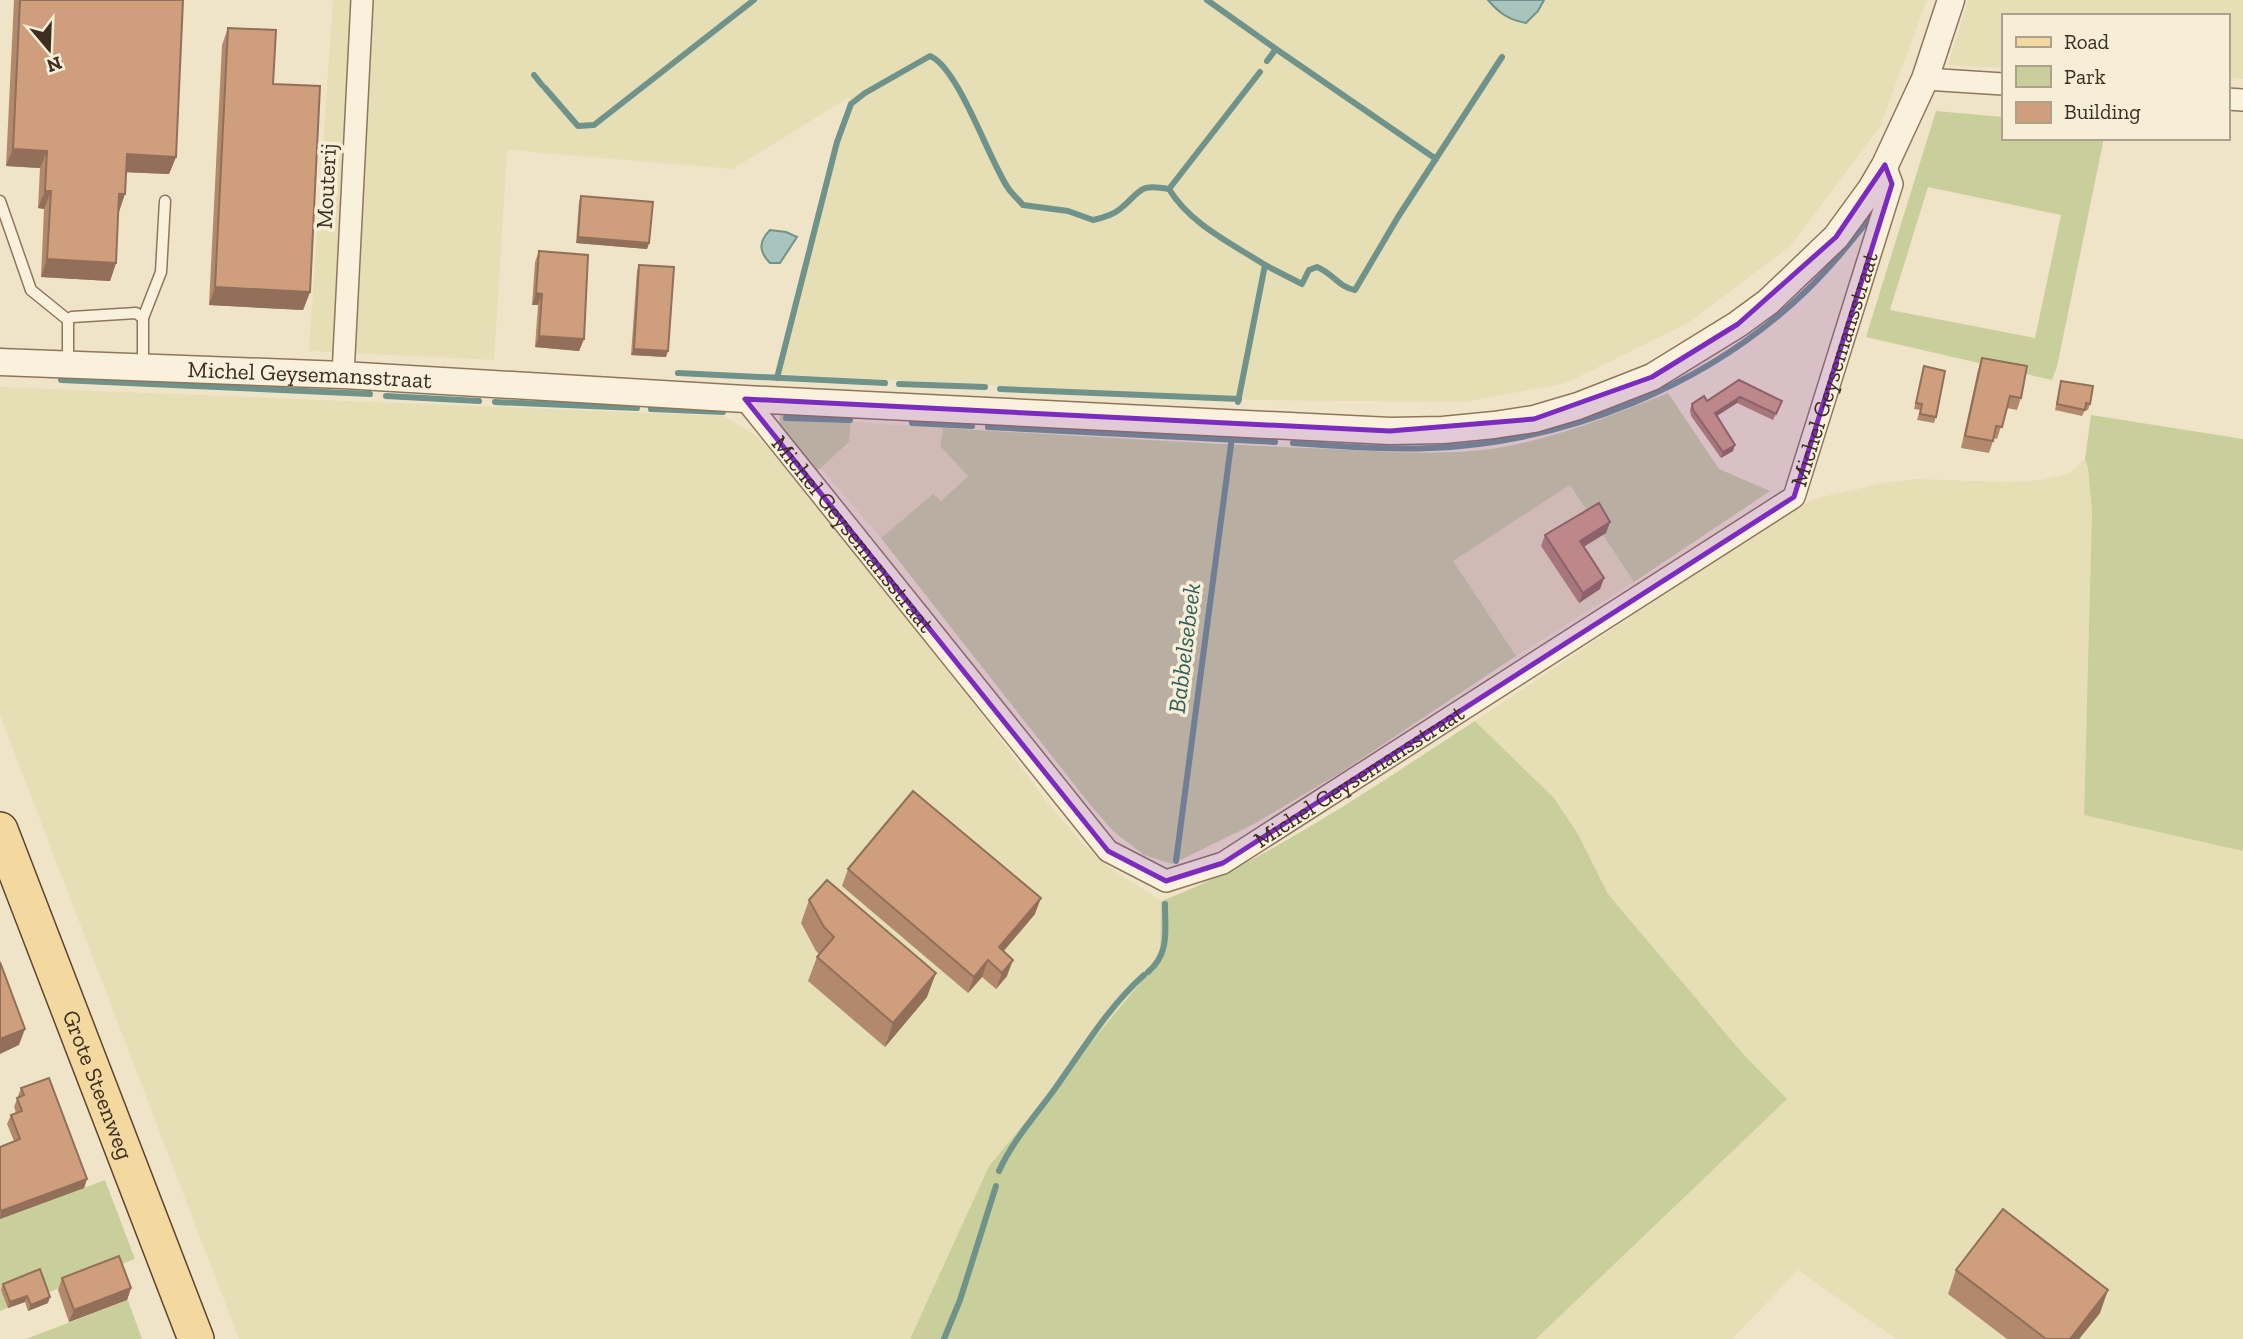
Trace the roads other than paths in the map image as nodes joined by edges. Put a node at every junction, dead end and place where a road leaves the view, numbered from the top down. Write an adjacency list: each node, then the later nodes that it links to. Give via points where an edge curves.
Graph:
1 (362, 0): 13 (street, Mouterij)
2 (1951, 0): 3 (street, Michel Geysemansstraat)
3 (1925, 79): 4 (street); 5 (street, Michel Geysemansstraat)
4 (2002, 84)
5 (1885, 165): 14 (street, Michel Geysemansstraat, via 1836,237 1738,324 1653,377 1534,419 1390,431); 14 (street, Michel Geysemansstraat, via 1892,184 1794,497 1223,863 1166,881 1108,851)
6 (0, 201): 9 (lane, via 31,289)
7 (164, 201): 8 (lane, via 160,272)
8 (143, 318): 9 (lane, via 136,313 76,315); 12 (lane)
9 (68, 320): 11 (lane)
10 (0, 362): 11 (street, Michel Geysemansstraat)
11 (68, 364): 12 (street, Michel Geysemansstraat)
12 (143, 367): 13 (street, Michel Geysemansstraat)
13 (343, 375): 14 (street, Michel Geysemansstraat)
14 (745, 399)
15 (0, 830): 16 (main road, Grote Steenweg)
16 (197, 1339)

